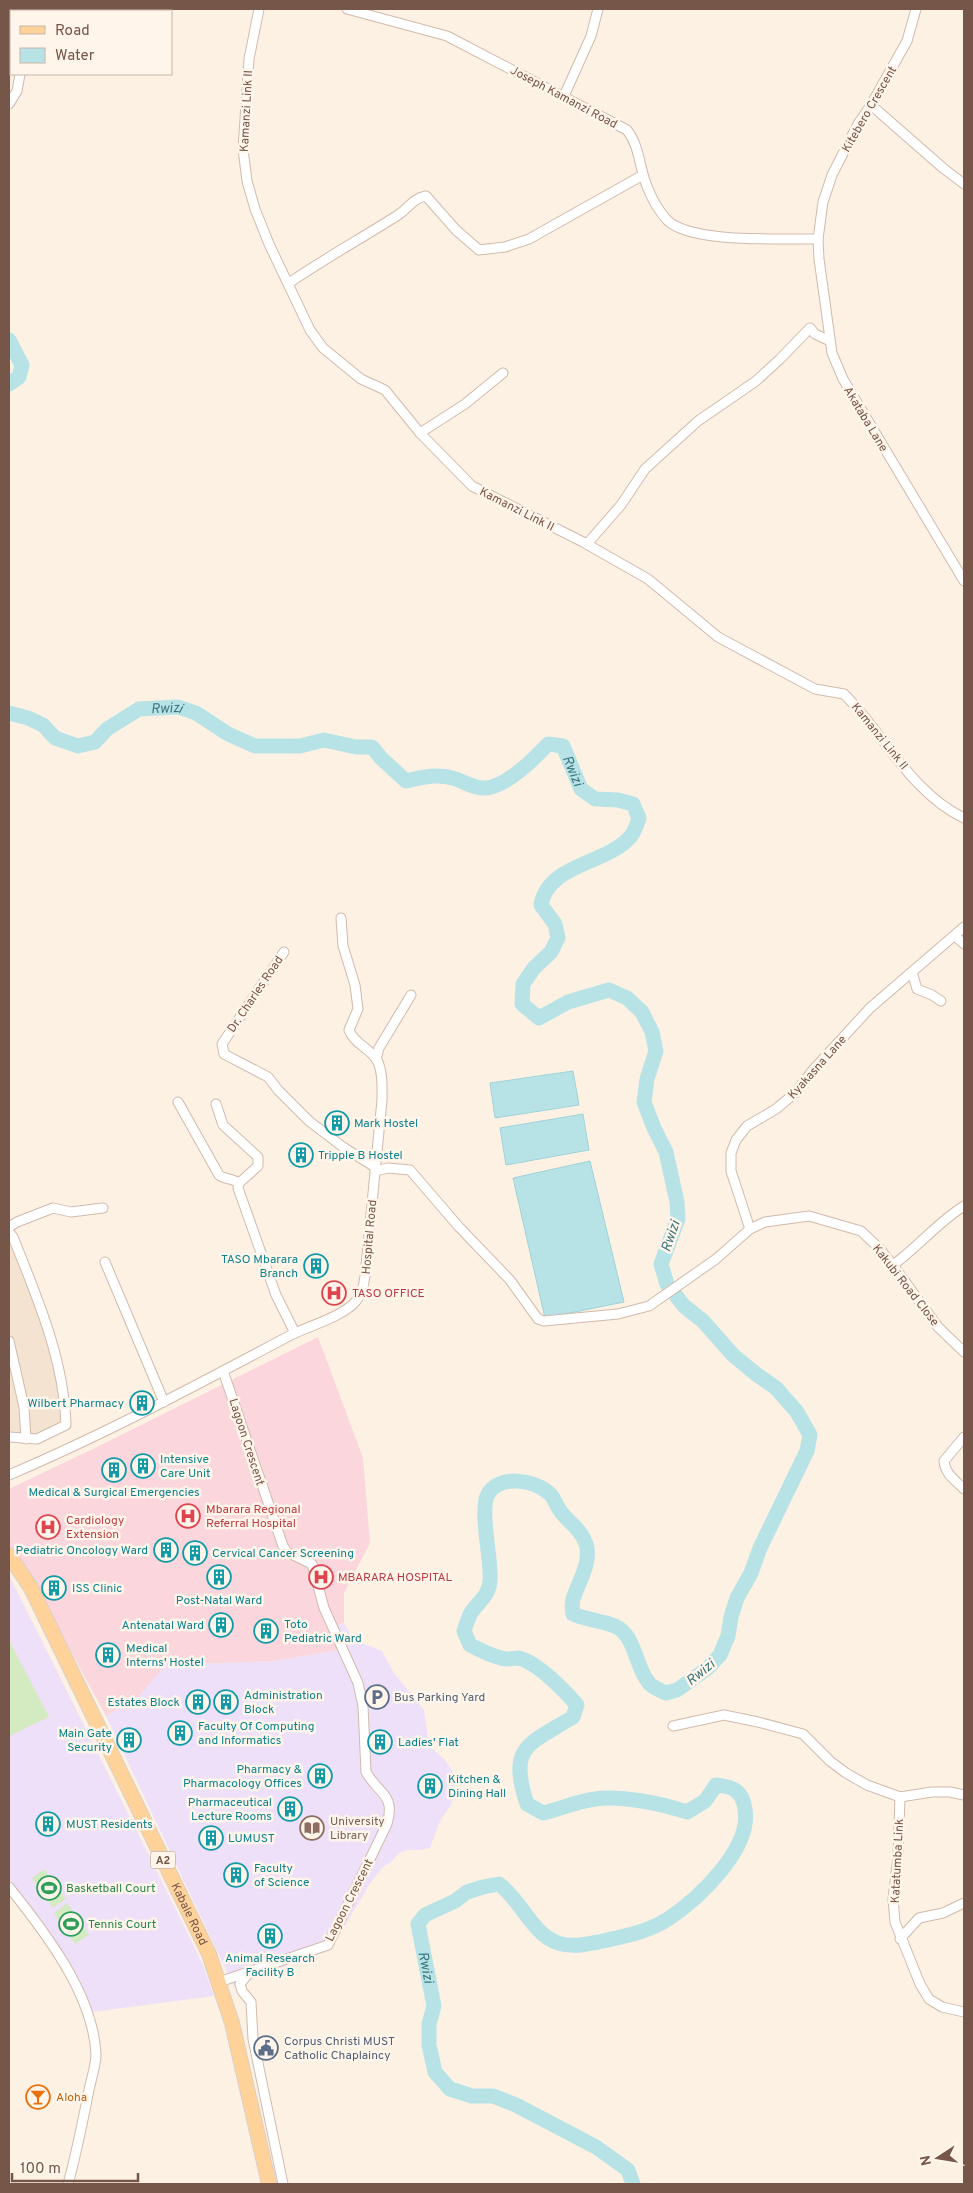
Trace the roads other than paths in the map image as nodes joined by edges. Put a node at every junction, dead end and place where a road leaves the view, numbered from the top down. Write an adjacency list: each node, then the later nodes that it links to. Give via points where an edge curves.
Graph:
1 (259, 9): 12 (street, Kamanzi Link II, via 249,59 243,149 255,209)
2 (347, 9): 6 (street, Joseph Kamanzi Road, via 447,36)
3 (598, 9): 6 (street, via 591,36)
4 (916, 9): 8 (street, Kitebero Crescent, via 907,41)
5 (20, 75): 7 (street, via 17,91)
6 (564, 96): 9 (street, Joseph Kamanzi Road, via 627,130 635,140)
7 (9, 104)
8 (872, 105): 10 (street); 11 (street, Kitebero Crescent, via 858,124 832,174 823,202)
9 (643, 175): 11 (street, Joseph Kamanzi Road, via 648,190 668,221 689,232 716,236); 12 (street, via 529,239 479,250 456,230 431,200 426,196 417,197 400,214)
10 (964, 184)
11 (818, 239): 13 (street, Akataba Lane)
12 (288, 282): 15 (street, Kamanzi Link II, via 310,330 323,348 362,379 384,390)
13 (830, 340): 16 (street, via 815,334 810,328 756,381 698,421 645,469); 17 (street, Akataba Lane, via 843,379)
14 (503, 373): 15 (street, via 465,404)
15 (420, 433): 16 (street, Kamanzi Link II, via 472,486)
16 (587, 544): 18 (street, Kamanzi Link II, via 648,579 718,637 815,689 844,694 923,787 938,802)
17 (964, 581)
18 (964, 818)
19 (341, 918): 27 (street, via 343,946 355,985 358,1009 349,1030 358,1044)
20 (964, 927): 21 (street, Kyakasna Lane)
21 (954, 936): 22 (street); 24 (street, Kyakasna Lane)
22 (964, 944)
23 (284, 952): 30 (street, Dr. Charles Road, via 222,1044 224,1054 268,1077 309,1120)
24 (912, 972): 26 (street, via 917,989); 35 (street, Kyakasna Lane, via 870,1008 795,1093 747,1126 736,1140 731,1171)
25 (411, 995): 27 (street)
26 (941, 1001)
27 (376, 1059): 30 (street, Hospital Road, via 382,1077 382,1100)
28 (178, 1102): 31 (street, via 219,1175)
29 (216, 1104): 31 (street, via 224,1125 258,1157 258,1166)
30 (375, 1169): 35 (street, Kakubi Road Close, via 410,1170 510,1280 538,1319 544,1321 618,1314 649,1306 716,1259); 39 (street, Hospital Road, via 364,1288 344,1311)
31 (240, 1183): 39 (street, via 238,1188 276,1296)
32 (964, 1206): 38 (street)
33 (103, 1208): 34 (street, via 71,1212 53,1208)
34 (9, 1227)
35 (750, 1229): 38 (street, Kakubi Road Close, via 765,1222 809,1216 860,1232)
36 (9, 1232): 46 (street, via 42,1309 59,1370 66,1425 37,1439)
37 (105, 1262): 43 (street)
38 (893, 1264): 41 (street, Kakubi Road Close, via 938,1327)
39 (295, 1333): 42 (street, Hospital Road)
40 (9, 1341): 46 (street, via 24,1407)
41 (964, 1352)
42 (223, 1371): 43 (street, Hospital Road); 56 (street, Lagoon Crescent, via 282,1546 287,1552 312,1564 324,1608 356,1676 363,1706 366,1772 385,1794 390,1807 387,1824 328,1945 262,1966)
43 (164, 1402): 47 (street, Hospital Road, via 75,1447)
44 (9, 1437): 46 (street)
45 (964, 1437): 48 (street, via 944,1461 948,1474)
46 (26, 1439)
47 (9, 1475)
48 (964, 1488)
49 (9, 1555): 57 (main road, Kabale Road / A2, via 31,1588)
50 (673, 1726): 52 (street, via 724,1715 803,1734 846,1773)
51 (964, 1795): 52 (street, via 932,1792)
52 (900, 1797): 55 (street, Katatumba Link, via 893,1899)
53 (9, 1887): 59 (street, via 66,1968 93,2029 96,2056)
54 (964, 1904): 55 (street, via 920,1918)
55 (900, 1940): 58 (street, Katatumba Link, via 929,1999 942,2007)
56 (248, 1974): 57 (street, Lagoon Crescent); 61 (street, via 240,1984 253,2011 253,2038)
57 (220, 1982): 60 (main road, Kabale Road / A2)
58 (964, 2012)
59 (68, 2184)
60 (269, 2184)
61 (283, 2184)

